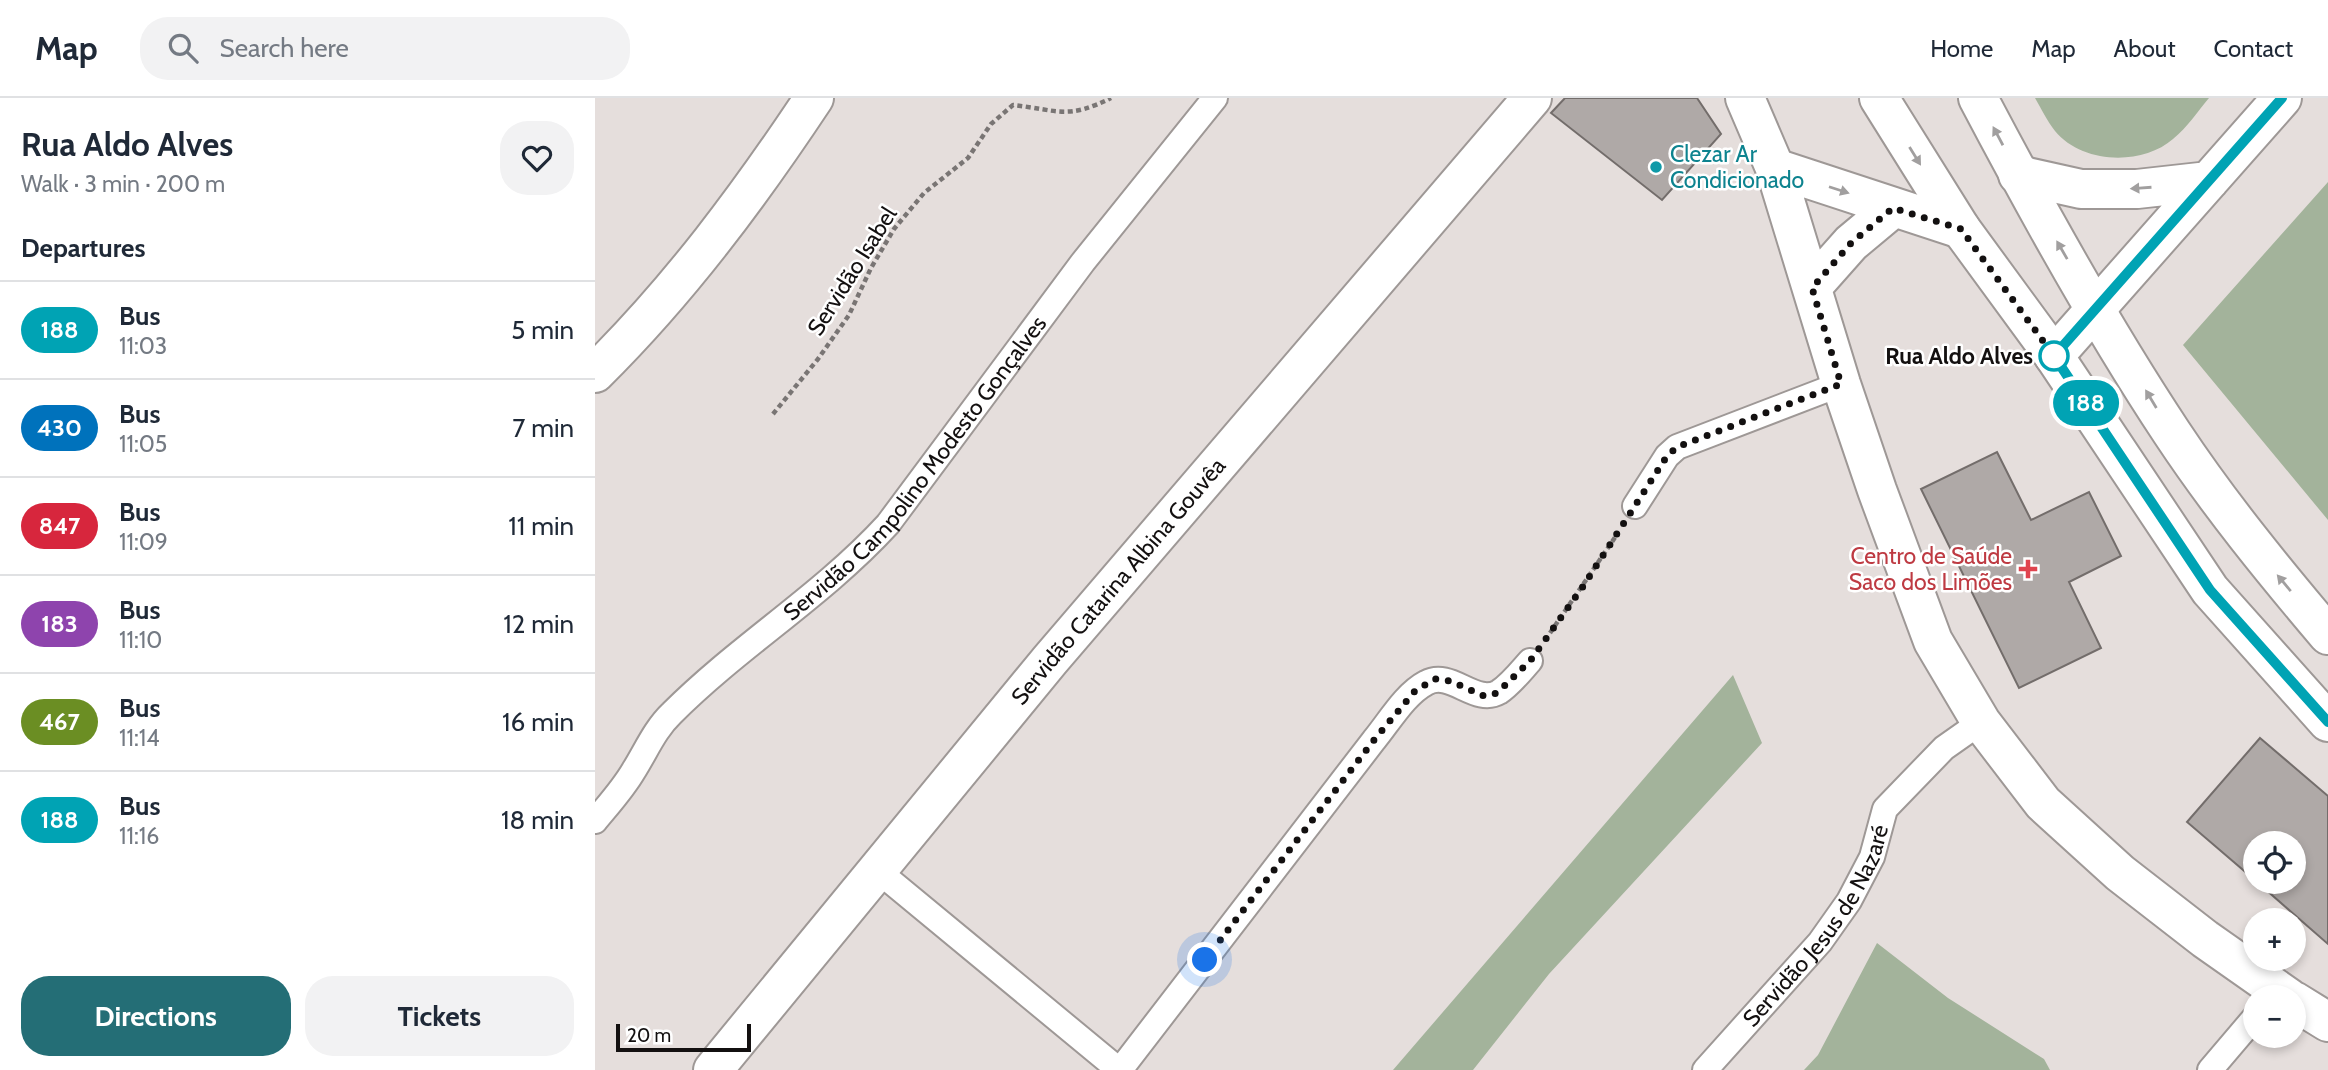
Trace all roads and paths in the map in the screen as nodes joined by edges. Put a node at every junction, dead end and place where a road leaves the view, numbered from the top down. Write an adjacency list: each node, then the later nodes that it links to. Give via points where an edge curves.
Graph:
1 (814, 98): 17 (main road, via 709,246)
2 (1111, 98): 19 (path, Servidão Isabel, via 1084,110 1056,113 1013,105 992,124 968,158 924,194 894,229 849,315)
3 (1215, 98): 25 (lane, Servidão Campolino Modesto Gonçalves, via 1083,262 888,524 826,585 670,715 620,792)
4 (1532, 98): 26 (main road, Servidão Catarina Albina Gouvêa, via 1050,660)
5 (1745, 98): 9 (main road)
6 (1879, 98): 13 (main road, one-way to 13)
7 (1978, 98): 10 (main road, one-way to 7)
8 (2282, 98): 11 (main road)
9 (1775, 168): 12 (main road, one-way to 12); 14 (main road)
10 (2018, 175): 11 (main road, one-way to 10, via 2081,189); 15 (main road, one-way to 10)
11 (2209, 181): 15 (main road)
12 (1893, 208): 13 (main road); 14 (main road, via 1851,243)
13 (1961, 229): 16 (main road)
14 (1812, 288): 18 (main road)
15 (2096, 309): 16 (main road); 21 (main road, one-way to 15, via 2260,554 2172,434)
16 (2054, 356): 24 (main road, via 2210,590)
17 (595, 373)
18 (1841, 384): 20 (lane, via 1677,447); 23 (main road, via 1933,640)
19 (773, 414)
20 (1635, 506): 22 (path)
21 (2328, 635)
22 (1530, 661): 32 (lane, via 1497,693 1484,696 1435,679 1415,691)
23 (1981, 722): 27 (main road, via 2043,803 2120,873); 33 (lane, Servidão Jesus de Nazaré, via 1944,748 1885,809 1872,857 1849,901 1820,942)
24 (2328, 722)
25 (595, 821)
26 (877, 870): 31 (main road, Servidão Catarina Albina Gouvêa); 32 (lane)
27 (2260, 985)
28 (2306, 1012): 29 (main road)
29 (2328, 1022)
30 (2243, 1036): 34 (lane)
31 (713, 1070)
32 (1119, 1070)
33 (1705, 1070)
34 (2210, 1070)

